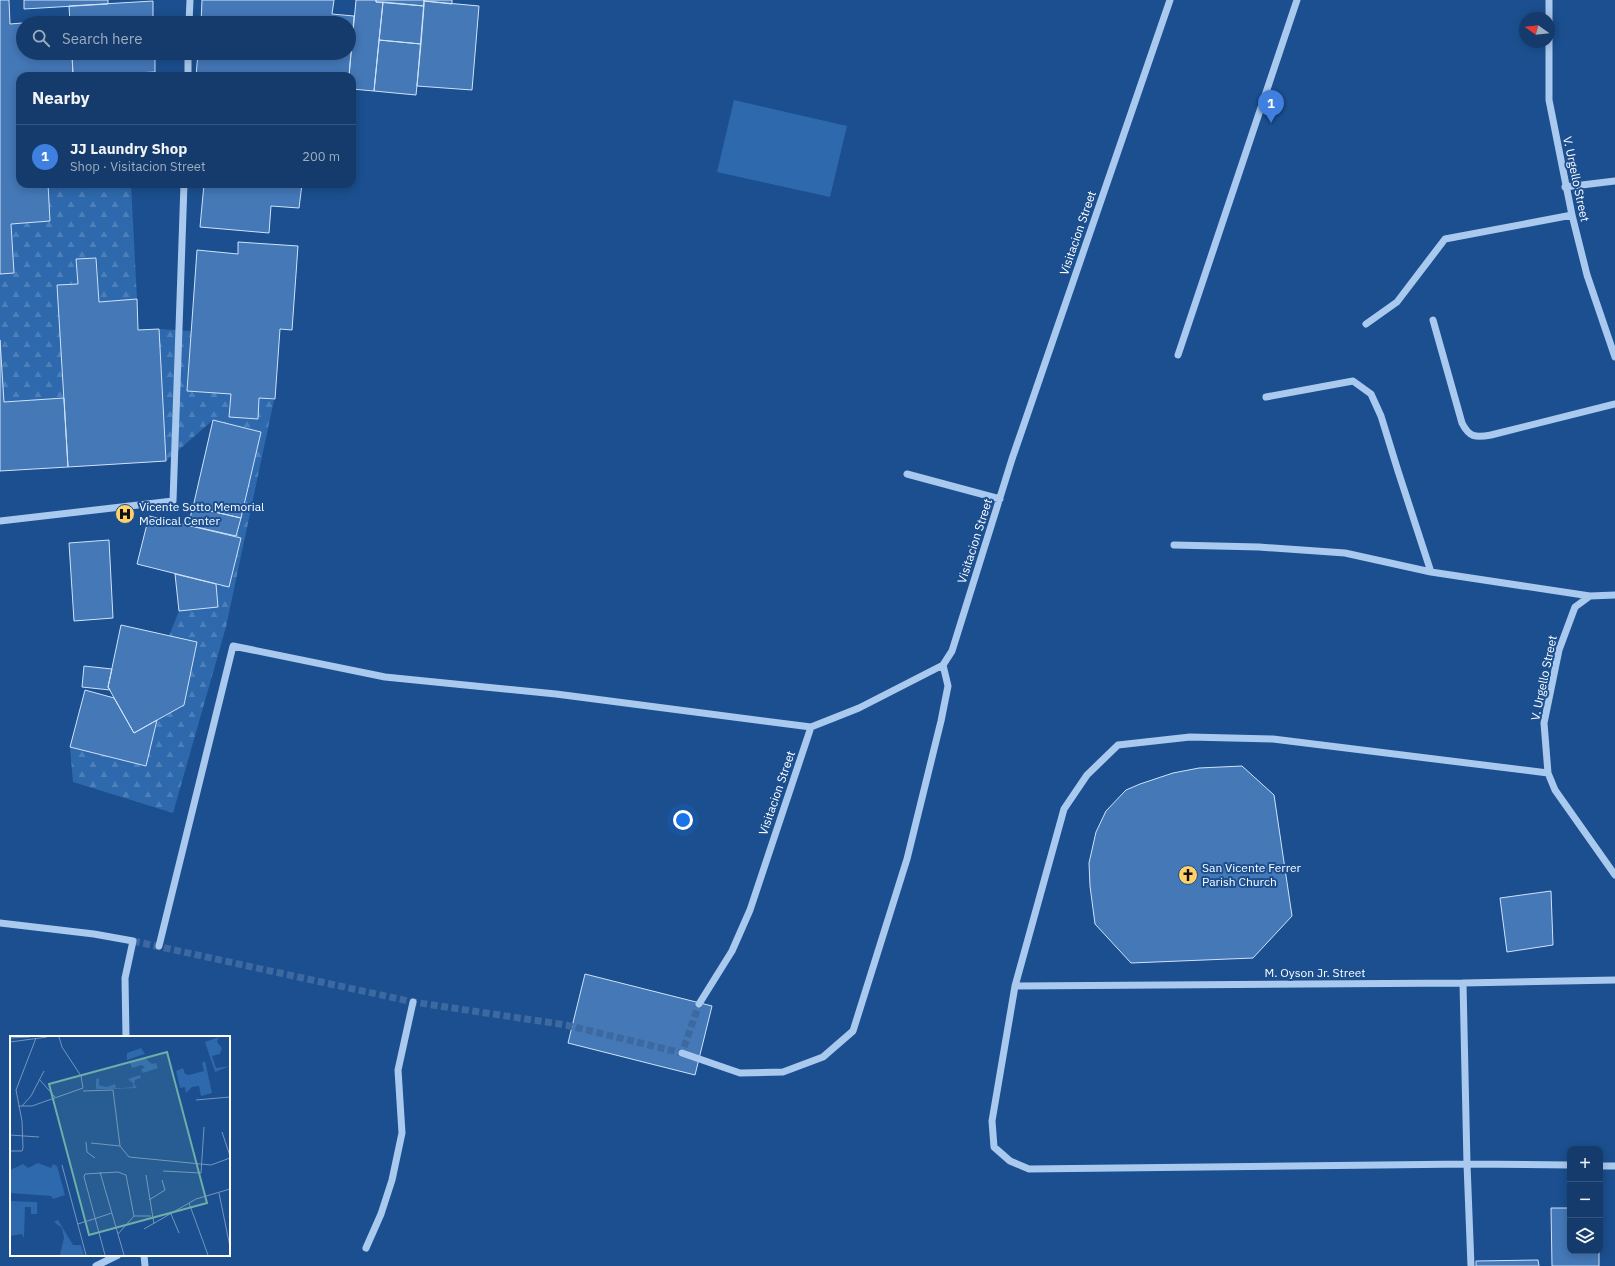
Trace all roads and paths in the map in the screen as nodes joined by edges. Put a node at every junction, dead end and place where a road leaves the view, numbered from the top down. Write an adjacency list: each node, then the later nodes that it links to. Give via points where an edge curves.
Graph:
1 (190, 0): 5 (street)
2 (1170, 0): 19 (street, Visitacion Street)
3 (1297, 0): 14 (street)
4 (1549, 0): 9 (street, V. Urgello Street, via 1549,100)
5 (189, 16)
6 (188, 60): 7 (street)
7 (188, 72)
8 (1615, 182): 9 (street)
9 (1565, 187): 11 (street, V. Urgello Street)
10 (184, 188): 20 (street, via 173,501)
11 (1572, 215): 13 (street, via 1445,239 1397,302); 15 (street, V. Urgello Street, via 1587,275)
12 (1433, 320): 17 (street, via 1462,423 1466,431 1473,436 1483,437)
13 (1366, 324)
14 (1178, 355)
15 (1615, 357)
16 (1266, 397): 22 (street, via 1353,381 1371,394 1381,416)
17 (1615, 404)
18 (907, 474): 19 (street)
19 (1000, 499): 25 (street, Visitacion Street, via 952,651)
20 (0, 521)
21 (1174, 545): 22 (street, via 1345,553)
22 (1432, 572): 24 (street)
23 (1615, 595): 24 (street)
24 (1590, 596): 27 (street, V. Urgello Street, via 1575,607 1559,650 1544,723)
25 (942, 665): 26 (street, Visitacion Street, via 859,708); 37 (street, via 948,686 941,721 907,859 853,1031 823,1057 784,1072 740,1073)
26 (811, 727): 30 (street, via 556,694 385,677 233,646); 35 (street, Visitacion Street, via 750,910 732,950)
27 (1548, 773): 28 (street, V. Urgello Street, via 1555,790); 33 (street, via 1273,739 1190,737 1118,745 1087,775 1064,809)
28 (1615, 875)
29 (0, 923): 36 (street, via 133,941 125,978)
30 (160, 946)
31 (1615, 980): 32 (street, M. Oyson Jr. Street)
32 (1463, 983): 33 (street, M. Oyson Jr. Street); 38 (street)
33 (1015, 986): 38 (street, via 992,1121 994,1147 1010,1161 1029,1169)
34 (413, 1002): 42 (street, via 398,1070 402,1133 392,1180)
35 (699, 1004)
36 (126, 1036)
37 (682, 1053)
38 (1467, 1164): 39 (street); 47 (street)
39 (1567, 1165)
40 (1603, 1166): 41 (street)
41 (1615, 1166)
42 (366, 1248)
43 (116, 1256): 45 (street)
44 (144, 1256): 46 (street)
45 (96, 1266)
46 (145, 1266)
47 (1471, 1266)

